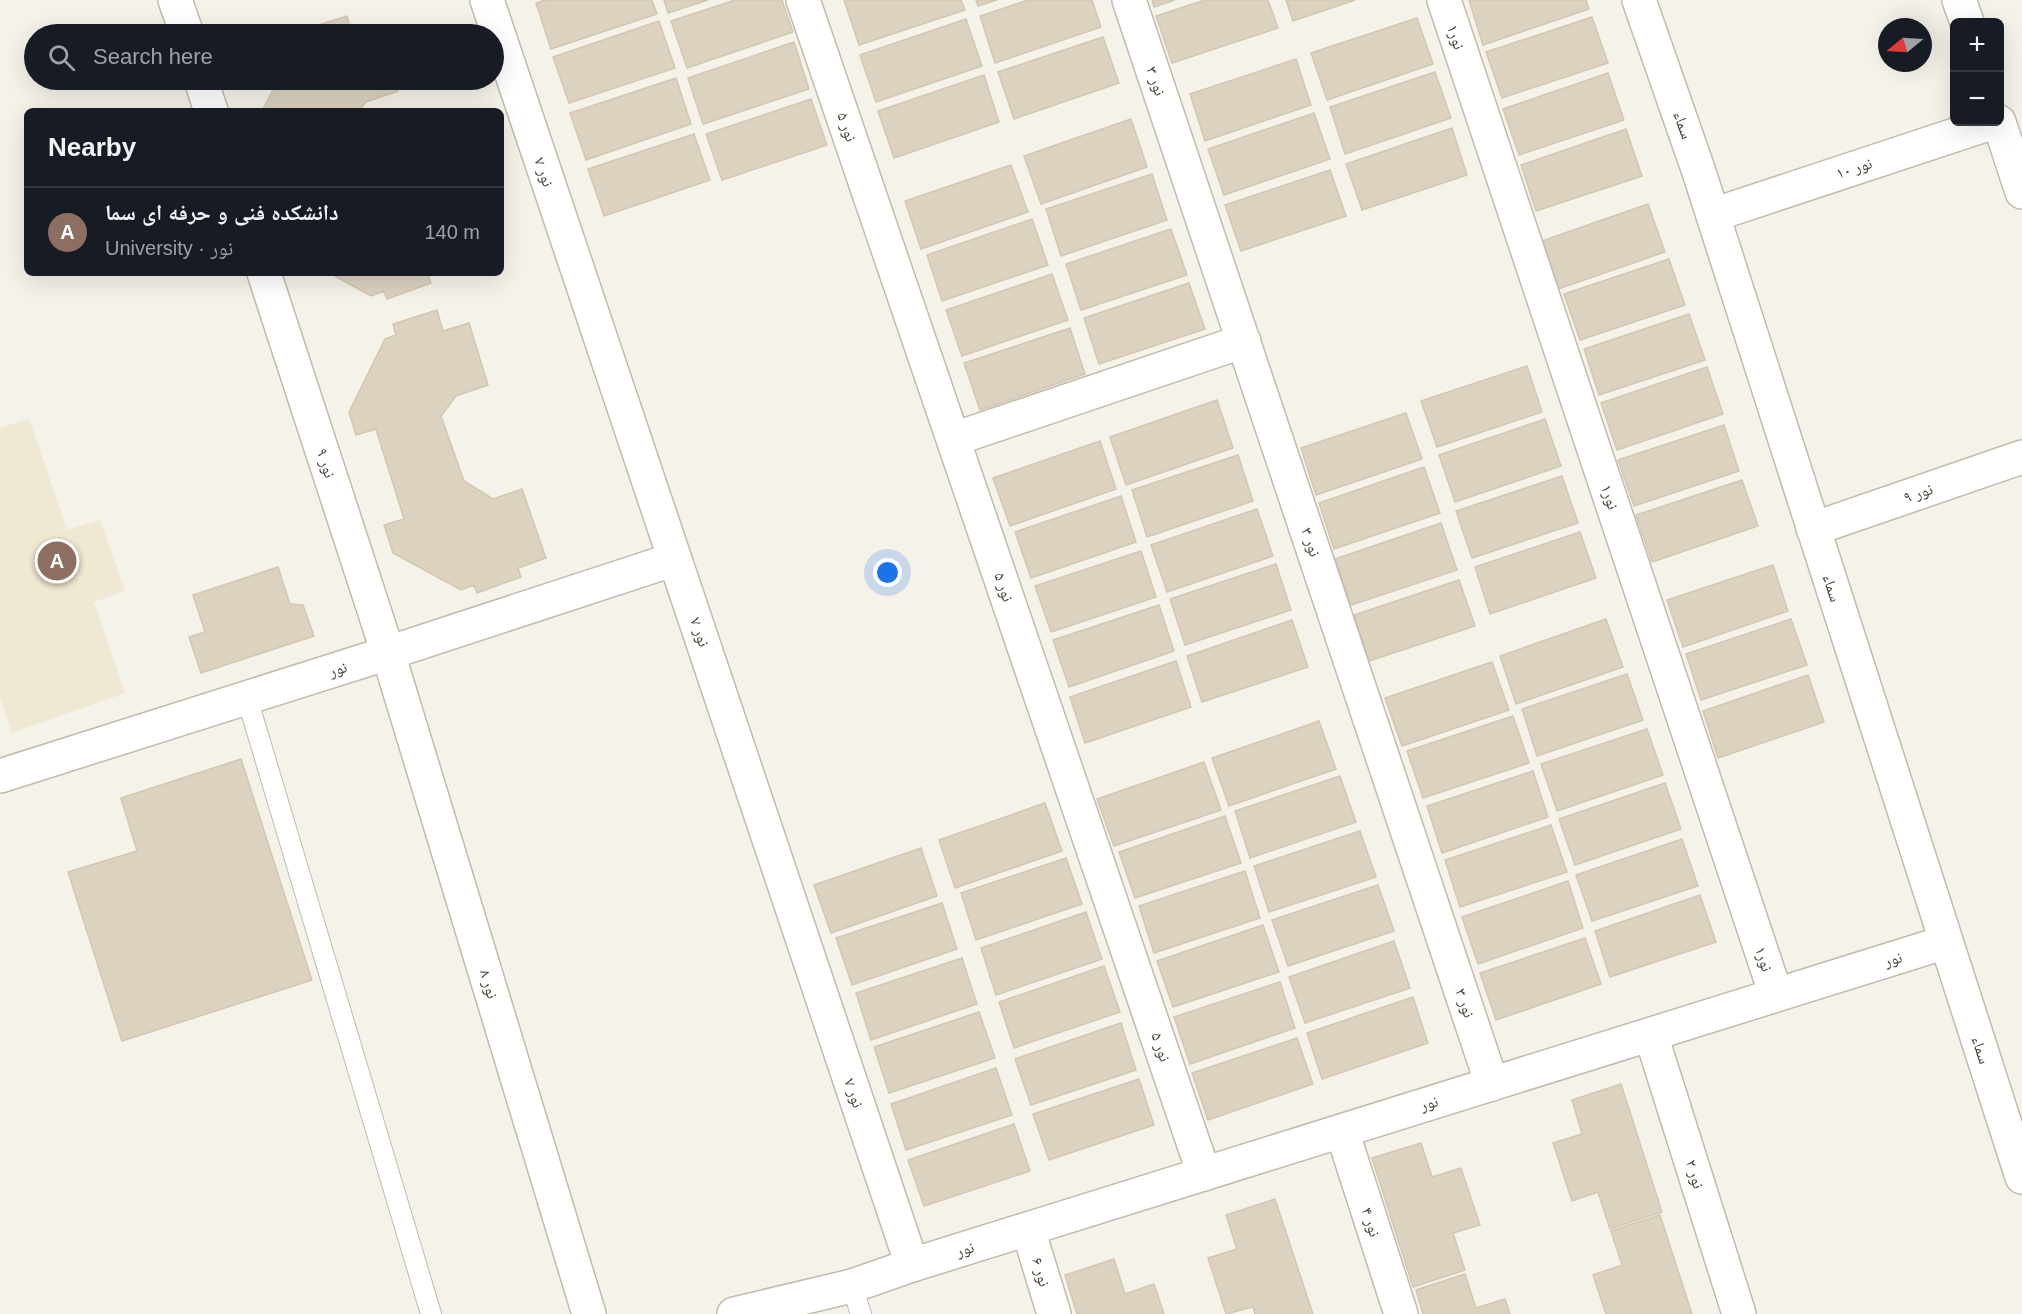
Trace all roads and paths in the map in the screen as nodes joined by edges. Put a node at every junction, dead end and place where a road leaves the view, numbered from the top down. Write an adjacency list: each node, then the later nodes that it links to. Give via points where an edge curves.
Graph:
1 (175, 0): 9 (street)
2 (487, 0): 10 (street, نور ۷)
3 (803, 0): 22 (street, نور ۵)
4 (1129, 0): 21 (street, نور ۳)
5 (1444, 0): 30 (street, نور۱)
6 (1639, 0): 19 (street, سماء)
7 (1959, 0): 8 (street)
8 (1966, 18)
9 (183, 24)
10 (495, 24)
11 (504, 51): 25 (street, نور ۷)
12 (204, 90): 13 (street)
13 (210, 108)
14 (2022, 112): 15 (street, نور ۱۰)
15 (2004, 119)
16 (1983, 126): 19 (street, نور ۱۰)
17 (2000, 126): 18 (street)
18 (2022, 192)
19 (1713, 215): 24 (street, سماء)
20 (265, 276): 26 (street, نور ۹)
21 (1244, 341): 22 (street); 32 (street, نور ۳)
22 (954, 439): 34 (street, نور ۵)
23 (2022, 457): 24 (street, نور ۹)
24 (1813, 529): 29 (street, سماء)
25 (675, 559): 26 (street, نور); 37 (street, نور ۷)
26 (388, 653): 27 (street, نور); 40 (street, نور ۸)
27 (247, 698): 28 (street, نور); 39 (lane)
28 (0, 776)
29 (1946, 942): 30 (street, نور); 35 (street, سماء)
30 (1776, 995): 31 (street, نور)
31 (1651, 1035): 32 (street, نور); 44 (street, نور ۲)
32 (1492, 1084): 33 (street, نور)
33 (1342, 1131): 34 (street, نور); 43 (street, نور ۴)
34 (1204, 1174): 36 (street, نور)
35 (2022, 1177)
36 (1028, 1229): 37 (street, نور); 42 (street, نور ۶)
37 (912, 1265): 38 (street, نور)
38 (856, 1300): 41 (street, نور)
39 (432, 1314)
40 (590, 1314)
41 (734, 1314)
42 (1054, 1314)
43 (1401, 1314)
44 (1739, 1314)

